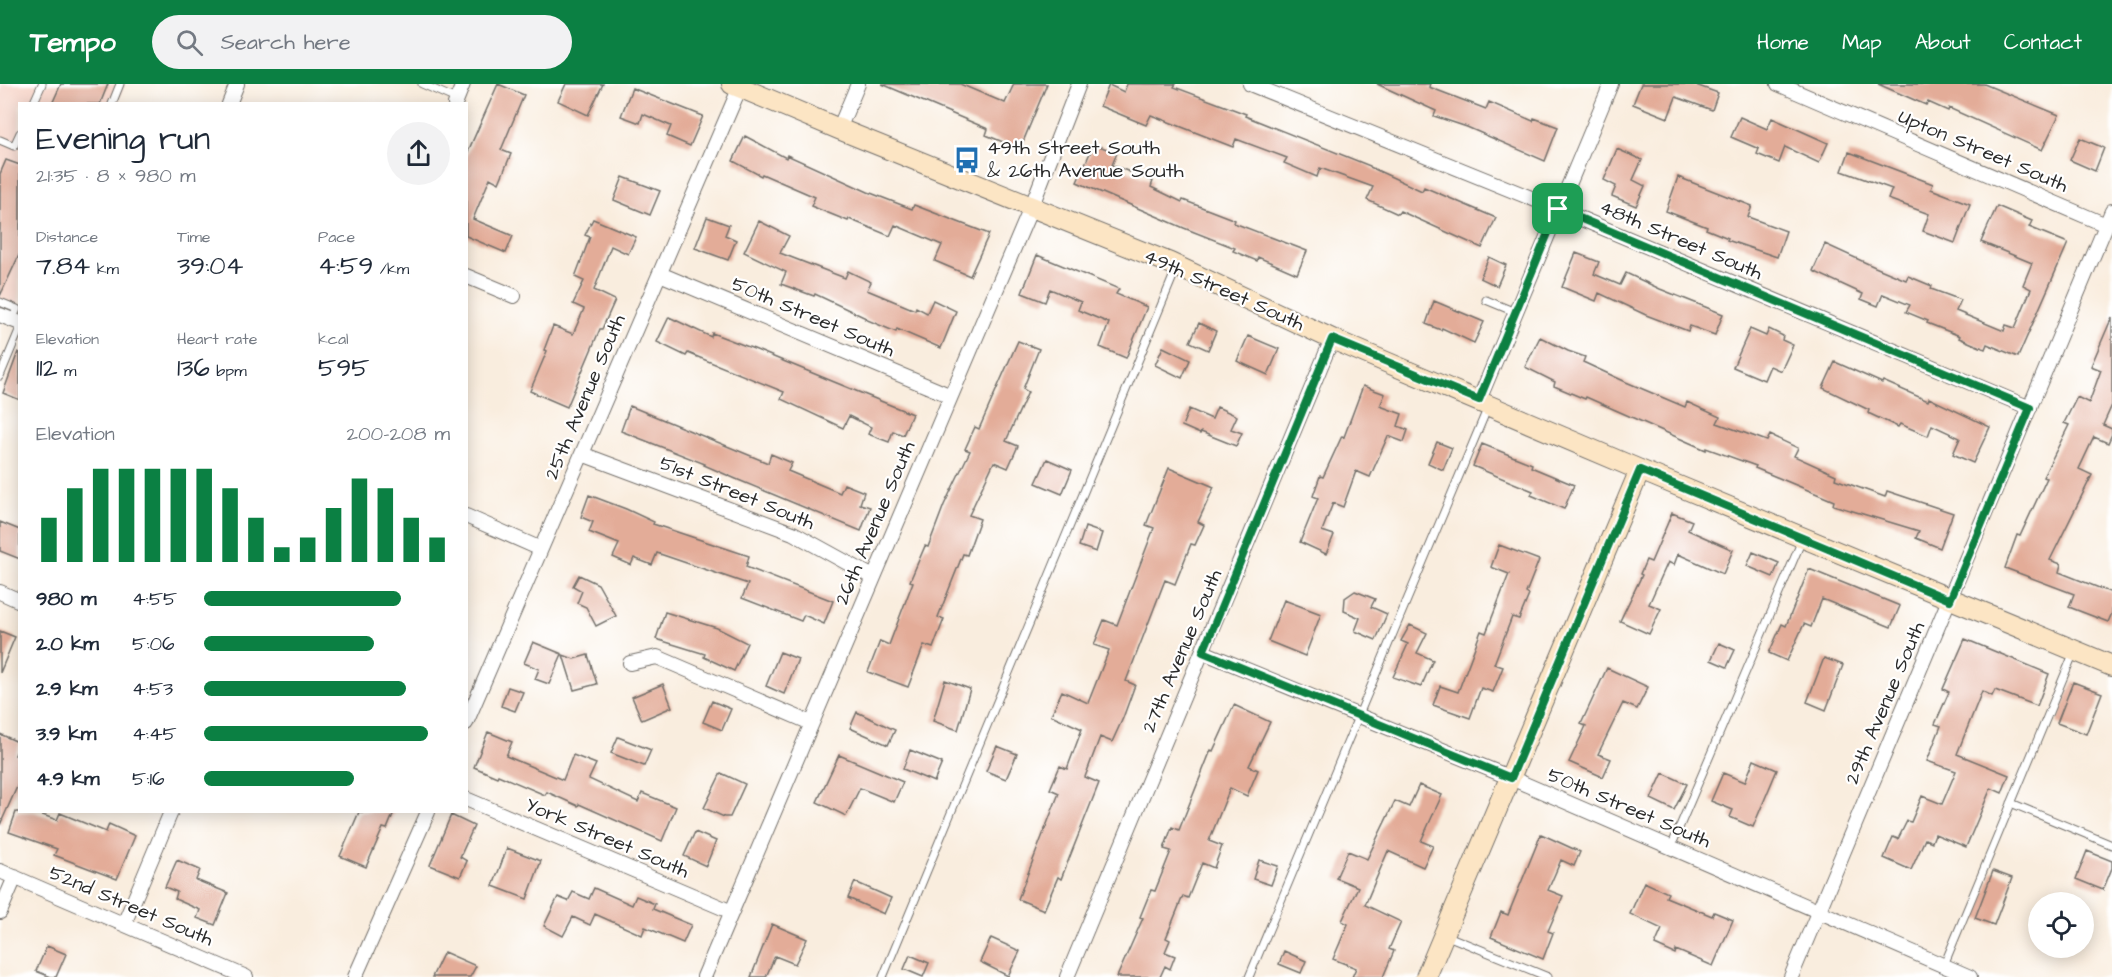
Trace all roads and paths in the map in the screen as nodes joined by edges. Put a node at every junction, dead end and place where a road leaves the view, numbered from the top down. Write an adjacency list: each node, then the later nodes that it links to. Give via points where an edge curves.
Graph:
1 (42, 84): 13 (lane)
2 (120, 84): 14 (lane)
3 (237, 84): 15 (street)
4 (422, 84): 12 (lane)
5 (463, 84): 12 (street)
6 (858, 84): 16 (street)
7 (1079, 84): 19 (street, 26th Avenue South)
8 (1250, 84): 20 (street, 48th Street South)
9 (1611, 84): 20 (street)
10 (1778, 84): 22 (street, Upton Street South)
11 (736, 86): 16 (street, 49th Street South); 24 (street, 25th Avenue South)
12 (456, 101)
13 (34, 102)
14 (113, 102)
15 (230, 102)
16 (839, 129): 19 (street, 49th Street South)
17 (18, 137): 18 (lane, via 14,146)
18 (0, 140)
19 (1031, 208): 23 (street, 49th Street South); 33 (street, 26th Avenue South)
20 (1558, 209): 29 (street); 35 (street, 48th Street South)
21 (2112, 211): 22 (street, 29th Avenue South)
22 (2106, 225): 35 (street, 29th Avenue South)
23 (1178, 267): 31 (street, 49th Street South); 70 (lane)
24 (660, 274): 33 (street, 50th Street South); 36 (street, 25th Avenue South)
25 (468, 277): 26 (street)
26 (514, 296)
27 (1486, 300): 29 (lane)
28 (0, 302): 30 (lane, via 17,309)
29 (1515, 312): 34 (street)
30 (13, 321): 32 (lane)
31 (1332, 339): 34 (street, 49th Street South); 46 (street, 27th Avenue South)
32 (0, 376)
33 (951, 396): 41 (street, 26th Avenue South)
34 (1484, 402): 37 (street, 49th Street South); 49 (lane)
35 (2030, 408): 44 (street, 29th Avenue South)
36 (582, 454): 40 (street, 25th Avenue South); 41 (street, 51st Street South, via 793,533)
37 (1640, 470): 39 (street, 49th Street South); 52 (street)
38 (468, 517): 40 (street)
39 (1803, 537): 44 (street, 49th Street South); 58 (lane)
40 (541, 549): 50 (street, 25th Avenue South)
41 (873, 578): 51 (street, 26th Avenue South)
42 (0, 592): 43 (street)
43 (18, 600)
44 (1950, 600): 45 (street, 49th Street South); 61 (street, 29th Avenue South)
45 (2074, 650): 48 (street, 49th Street South); 54 (lane)
46 (1203, 652): 49 (street, 50th Street South); 71 (street, 27th Avenue South)
47 (630, 663): 51 (street, via 657,657)
48 (2112, 666)
49 (1358, 716): 52 (street, 50th Street South); 72 (lane)
50 (468, 718)
51 (811, 723): 63 (street, 26th Avenue South)
52 (1511, 778): 58 (street, 50th Street South); 65 (street)
53 (468, 800): 63 (street, York Street South)
54 (2011, 803): 57 (lane); 66 (lane)
55 (171, 813): 64 (street)
56 (428, 813): 68 (street)
57 (2112, 845)
58 (1671, 847): 61 (street, 50th Street South)
59 (0, 871): 60 (street, 52nd Street South)
60 (15, 877): 62 (street); 64 (street, 52nd Street South)
61 (1818, 911): 66 (street, 50th Street South); 75 (street, 29th Avenue South)
62 (0, 912)
63 (732, 912): 69 (street, 26th Avenue South)
64 (124, 924): 67 (street, 52nd Street South)
65 (1444, 934): 73 (street); 74 (lane)
66 (1944, 966): 76 (street, 50th Street South)
67 (246, 977)
68 (355, 977)
69 (705, 977)
70 (883, 977)
71 (1067, 977)
72 (1249, 977)
73 (1426, 977)
74 (1548, 977)
75 (1791, 977)
76 (1971, 977)

